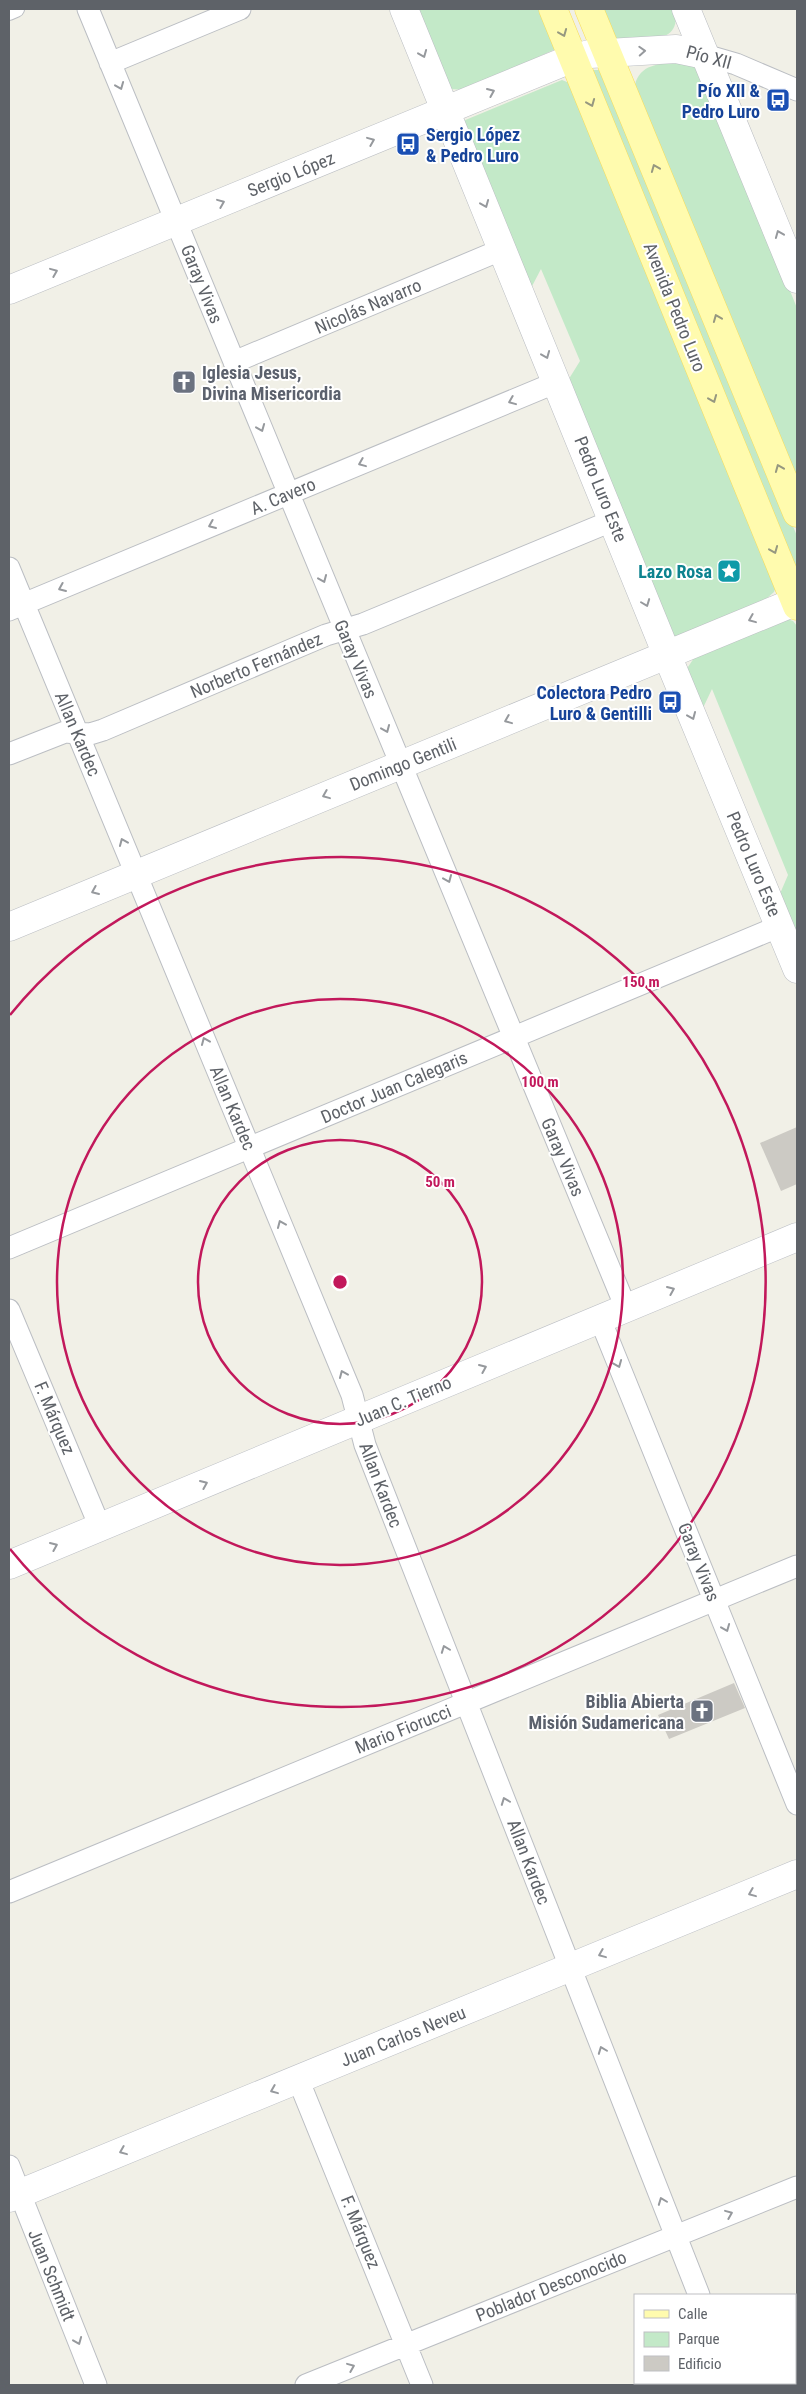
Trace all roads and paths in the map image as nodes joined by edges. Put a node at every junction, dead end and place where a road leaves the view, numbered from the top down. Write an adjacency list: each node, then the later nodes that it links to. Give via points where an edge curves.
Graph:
1 (16, 9): 7 (street)
2 (88, 9): 13 (street, Garay Vivas)
3 (240, 9): 13 (street)
4 (404, 9): 15 (street, Pedro Luro Este, one-way to 15)
5 (553, 9): 12 (main road, Avenida Pedro Luro, one-way to 12)
6 (589, 9): 10 (main road, Avenida Pedro Luro)
7 (9, 12)
8 (689, 16): 9 (street, Pío XII, via 692,31); 11 (street)
9 (676, 49): 10 (street, Pío XII, one-way to 9); 11 (street, Pío XII)
10 (608, 53): 12 (street, Pío XII); 23 (main road, Avenida Pedro Luro, one-way to 10)
11 (705, 55): 14 (street, Pío XII, via 736,64); 18 (street, one-way to 11)
12 (573, 58): 15 (street, Sergio López, one-way to 12); 26 (main road, Avenida Pedro Luro, one-way to 26)
13 (110, 63): 16 (street, Garay Vivas, one-way to 16)
14 (797, 90)
15 (446, 110): 16 (street, Sergio López, one-way to 15); 17 (street, Pedro Luro Este, one-way to 17)
16 (176, 222): 19 (street, Sergio López, one-way to 16); 20 (street, Garay Vivas)
17 (503, 249): 20 (street, Nicolás Navarro); 21 (street, Pedro Luro Este, one-way to 21)
18 (797, 279)
19 (9, 290)
20 (234, 362): 22 (street, Garay Vivas, one-way to 22)
21 (557, 382): 22 (street, A. Cavero, one-way to 22); 24 (street, Pedro Luro Este)
22 (288, 494): 27 (street, A. Cavero, one-way to 27); 28 (street, Garay Vivas, one-way to 28)
23 (797, 513)
24 (614, 520): 28 (street, Norberto Fernández); 29 (street, Pedro Luro Este, one-way to 29)
25 (9, 568): 27 (street, Allan Kardec)
26 (797, 603): 29 (street, Domingo Gentili, one-way to 29)
27 (16, 606): 30 (street, Allan Kardec)
28 (344, 630): 30 (street, Norberto Fernández, via 103,730); 32 (street, Garay Vivas, one-way to 32)
29 (667, 655): 32 (street, Domingo Gentili, one-way to 32); 34 (street, Pedro Luro Este, one-way to 34)
30 (78, 733): 31 (street, Norberto Fernández, via 58,734); 33 (street, Allan Kardec, one-way to 30)
31 (9, 754)
32 (400, 765): 33 (street, Domingo Gentili, one-way to 33); 37 (street, Garay Vivas, one-way to 37)
33 (136, 874): 35 (street, Domingo Gentili, one-way to 35); 38 (street, Allan Kardec, one-way to 33)
34 (780, 926): 36 (street, Pedro Luro Este); 37 (street, Doctor Juan Calegaris)
35 (9, 927)
36 (797, 969)
37 (513, 1037): 38 (street, Doctor Juan Calegaris); 41 (street, Garay Vivas)
38 (249, 1147): 40 (street, Doctor Juan Calegaris); 44 (street, Allan Kardec, one-way to 38, via 352,1395)
39 (797, 1237): 41 (street, Juan C. Tierno, one-way to 39)
40 (9, 1248)
41 (626, 1308): 43 (street, Juan C. Tierno)
42 (9, 1310): 45 (street, F. Márquez)
43 (600, 1319): 44 (street, Juan C. Tierno, one-way to 43); 48 (street, Garay Vivas, one-way to 48)
44 (359, 1420): 45 (street, Juan C. Tierno, one-way to 44); 49 (street, Allan Kardec, one-way to 44, via 365,1445)
45 (100, 1527): 46 (street, Juan C. Tierno, one-way to 45)
46 (9, 1565)
47 (797, 1566): 48 (street, Mario Fiorucci)
48 (714, 1600): 49 (street, Mario Fiorucci); 50 (street, Garay Vivas, one-way to 50)
49 (466, 1703): 52 (street, Mario Fiorucci); 53 (street, Allan Kardec, one-way to 49)
50 (797, 1804)
51 (797, 1874): 53 (street, Juan Carlos Neveu, one-way to 53)
52 (9, 1892)
53 (570, 1968): 54 (street, Juan Carlos Neveu); 58 (street, Allan Kardec, one-way to 53)
54 (298, 2080): 57 (street, Juan Carlos Neveu, one-way to 57); 60 (street, F. Márquez)
55 (9, 2166): 57 (street, Juan Schmidt)
56 (797, 2187): 58 (street, Poblador Desconocido, one-way to 56)
57 (14, 2196): 61 (street, Juan Schmidt, one-way to 61)
58 (675, 2236): 59 (street, Allan Kardec); 60 (street, Poblador Desconocido)
59 (699, 2294)
60 (406, 2345): 62 (street, Poblador Desconocido, one-way to 60); 63 (street, F. Márquez)
61 (96, 2385)
62 (306, 2385)
63 (422, 2385)

